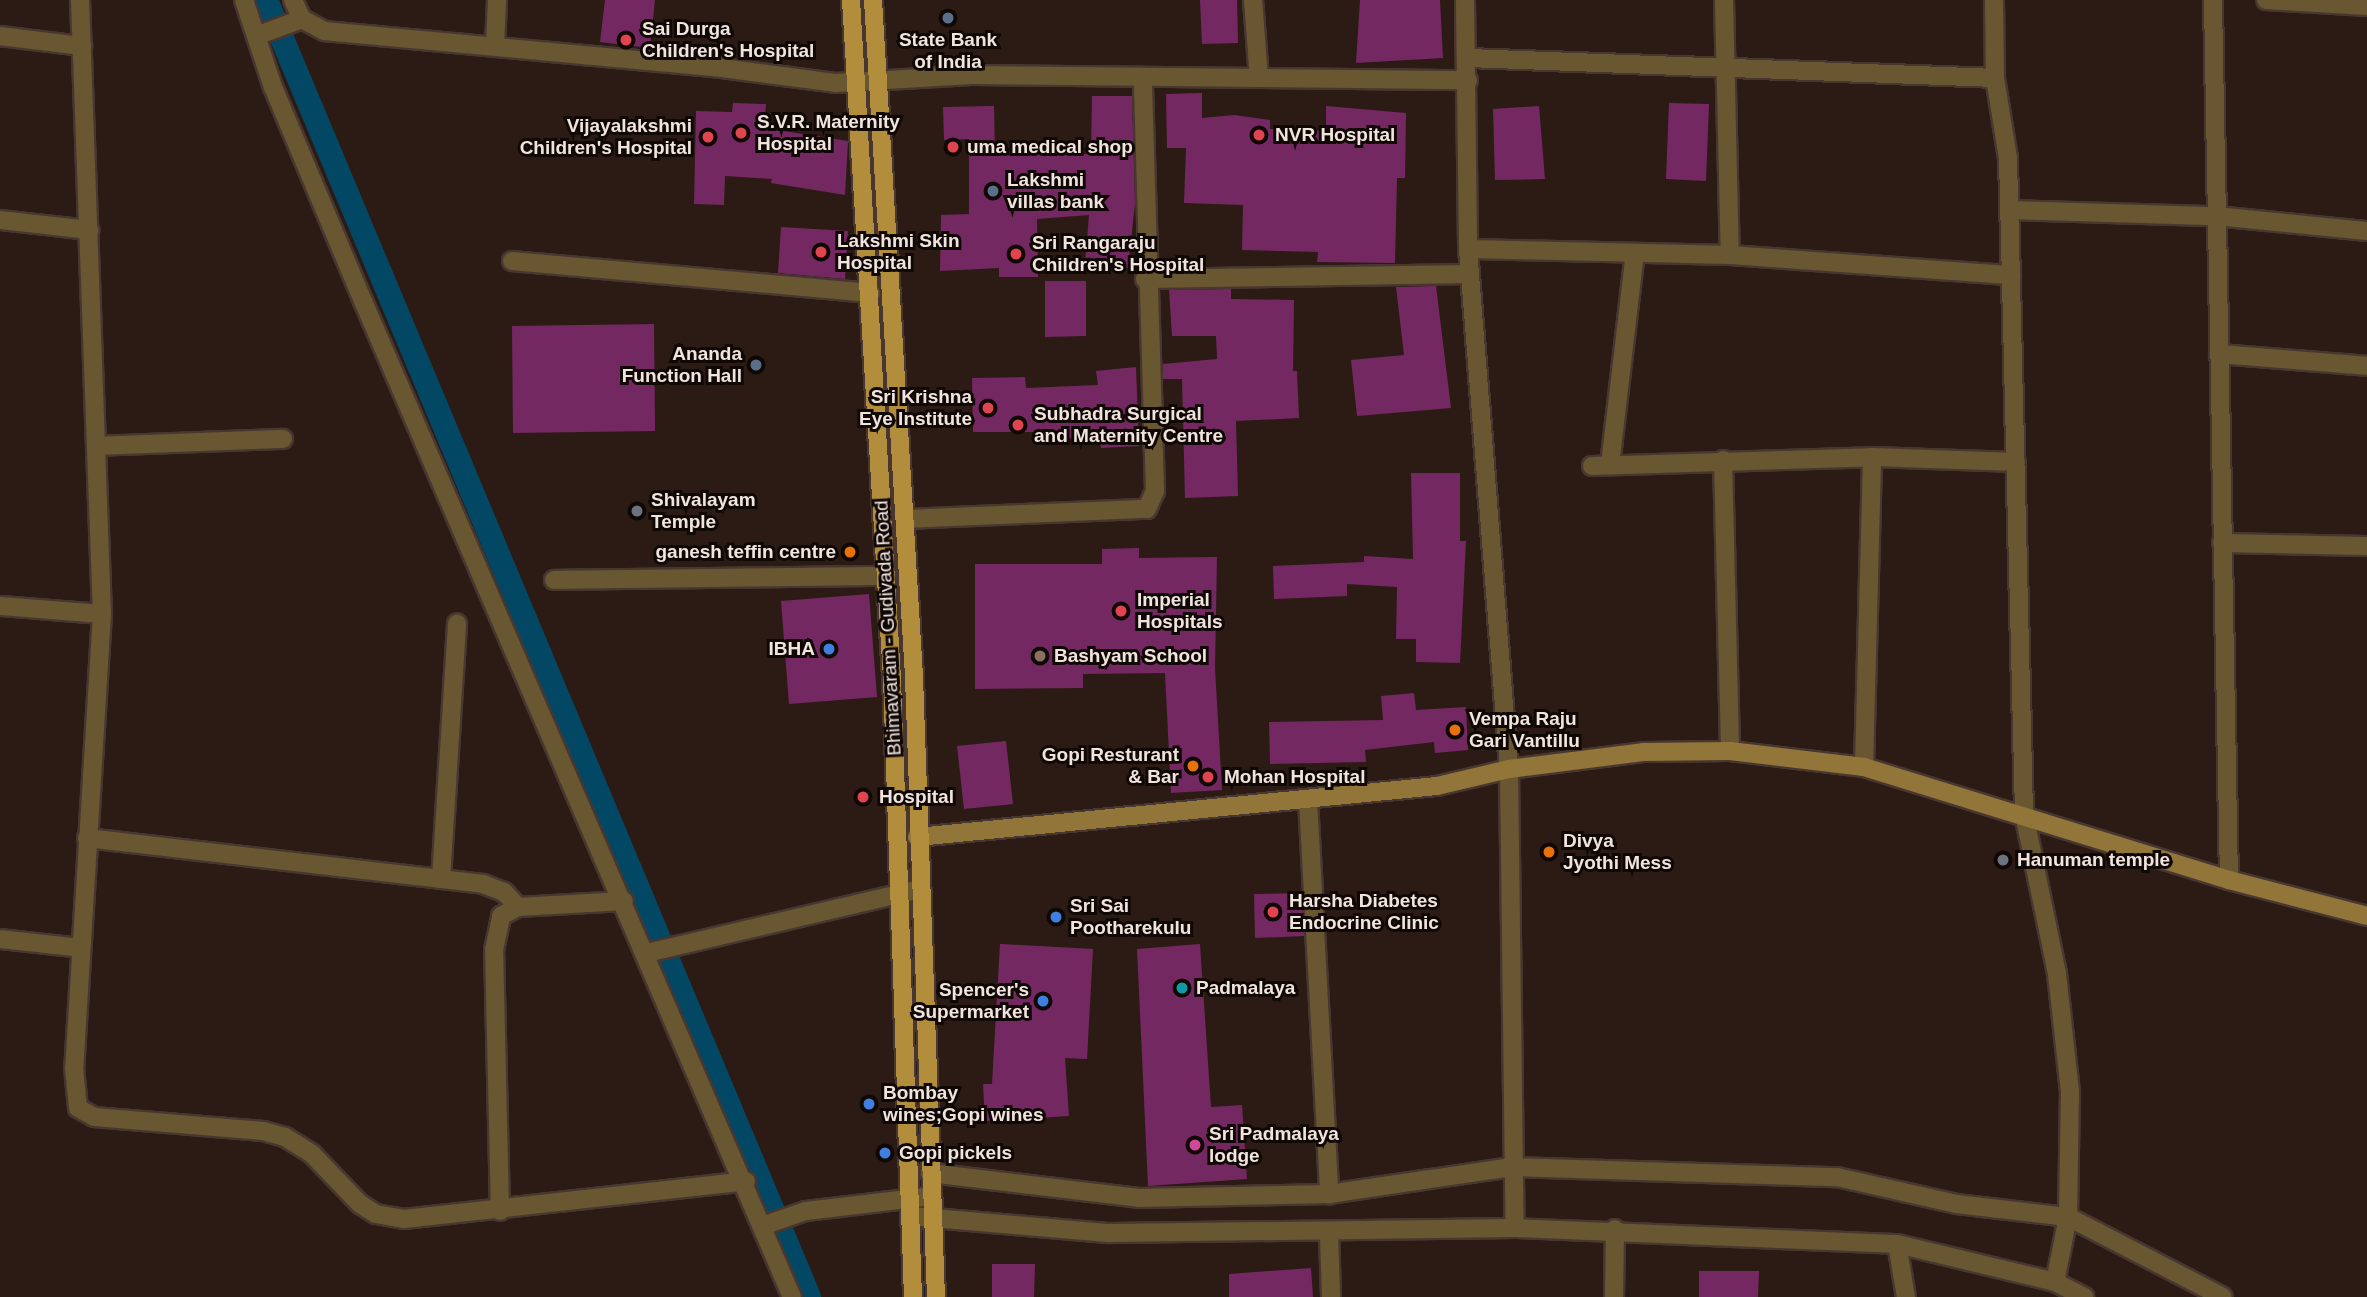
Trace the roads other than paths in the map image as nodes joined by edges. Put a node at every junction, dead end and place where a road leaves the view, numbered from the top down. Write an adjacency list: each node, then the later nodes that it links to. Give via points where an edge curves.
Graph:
1 (80, 0): 17 (street)
2 (244, 0): 16 (street)
3 (293, 0): 14 (street)
4 (497, 0): 18 (street)
5 (851, 0): 26 (main road, Bhimavaram - Gudivada Road)
6 (873, 0): 25 (main road, Bhimavaram - Gudivada Road)
7 (1253, 0): 22 (street)
8 (1465, 0): 19 (street)
9 (1724, 0): 20 (street)
10 (1994, 0): 23 (street)
11 (2213, 0): 28 (street)
12 (2266, 0): 13 (street)
13 (2367, 6)
14 (301, 19): 16 (street); 18 (street, via 325,31)
15 (0, 36): 17 (street)
16 (257, 36): 68 (street, via 363,301)
17 (82, 46): 30 (street)
18 (495, 46): 26 (street)
19 (1468, 58): 20 (street); 24 (street)
20 (1725, 65): 23 (street); 34 (street)
21 (1143, 77): 22 (street); 25 (street, via 972,75); 38 (street)
22 (1259, 78): 24 (street)
23 (1996, 78): 27 (street, via 2008,158)
24 (1468, 80): 32 (street)
25 (878, 82): 26 (street); 49 (main road, Bhimavaram - Gudivada Road)
26 (857, 83): 39 (main road, Bhimavaram - Gudivada Road)
27 (2009, 210): 28 (street); 37 (street)
28 (2216, 216): 31 (street); 40 (street)
29 (0, 220): 30 (street)
30 (89, 230): 43 (street)
31 (2367, 231)
32 (1468, 249): 33 (street); 36 (street)
33 (1635, 253): 34 (street); 47 (street)
34 (1730, 255): 37 (street)
35 (512, 261): 39 (street)
36 (1470, 274): 38 (street); 59 (street)
37 (2011, 275): 46 (street)
38 (1145, 279): 49 (street, via 1155,491 1147,509)
39 (871, 293): 52 (main road, Bhimavaram - Gudivada Road)
40 (2219, 355): 41 (street); 50 (street)
41 (2367, 366)
42 (283, 439): 43 (street)
43 (97, 446): 55 (street)
44 (1872, 457): 45 (street); 46 (street); 58 (street)
45 (1723, 460): 47 (street); 57 (street)
46 (2016, 462): 61 (street)
47 (1610, 465): 48 (street)
48 (1592, 466)
49 (905, 519): 62 (main road, Bhimavaram - Gudivada Road)
50 (2222, 543): 51 (street); 65 (street)
51 (2367, 546)
52 (886, 576): 53 (street); 67 (main road, Bhimavaram - Gudivada Road)
53 (554, 580)
54 (0, 606): 55 (street)
55 (102, 614): 63 (street)
56 (457, 624): 64 (street)
57 (1730, 751): 58 (main road); 59 (main road, via 1643,752)
58 (1864, 767): 61 (main road)
59 (1510, 769): 60 (main road, via 1437,786); 74 (street)
60 (1308, 800): 62 (main road); 77 (street)
61 (2024, 814): 65 (main road); 81 (street, via 2057,974 2070,1091)
62 (917, 837): 66 (main road, Bhimavaram - Gudivada Road)
63 (87, 838): 64 (street); 72 (street)
64 (441, 879): 69 (street, via 492,887)
65 (2229, 880): 70 (main road)
66 (919, 889): 67 (street); 75 (main road, Bhimavaram - Gudivada Road)
67 (897, 893): 73 (street); 79 (main road, Bhimavaram - Gudivada Road)
68 (624, 901): 69 (street); 73 (street)
69 (518, 907): 80 (street, via 502,916 494,950)
70 (2367, 916)
71 (0, 939): 72 (street)
72 (81, 948): 80 (street, via 74,1069 78,1108 94,1117 263,1131 285,1138 312,1154 376,1214 404,1219)
73 (648, 953): 76 (street)
74 (1512, 1167): 77 (street); 81 (street, via 1837,1177 1957,1204); 84 (street)
75 (930, 1173): 77 (street, via 1139,1198); 78 (main road, Bhimavaram - Gudivada Road)
76 (746, 1181): 80 (street, via 673,1186); 83 (street)
77 (1329, 1194)
78 (931, 1196): 79 (street); 82 (main road, Bhimavaram - Gudivada Road)
79 (909, 1207): 82 (street); 83 (street, via 806,1211); 90 (main road, Bhimavaram - Gudivada Road)
80 (500, 1211)
81 (2068, 1217): 88 (street); 96 (street)
82 (933, 1218): 86 (street, via 1110,1233); 91 (main road, Bhimavaram - Gudivada Road)
83 (765, 1225): 89 (street)
84 (1515, 1228): 85 (street); 86 (street)
85 (1615, 1229): 87 (street); 93 (street)
86 (1329, 1233): 92 (street)
87 (1897, 1244): 88 (street); 94 (street)
88 (2055, 1282): 95 (street)
89 (792, 1297)
90 (913, 1297)
91 (936, 1297)
92 (1331, 1297)
93 (1614, 1297)
94 (1906, 1297)
95 (2084, 1297)
96 (2223, 1297)

